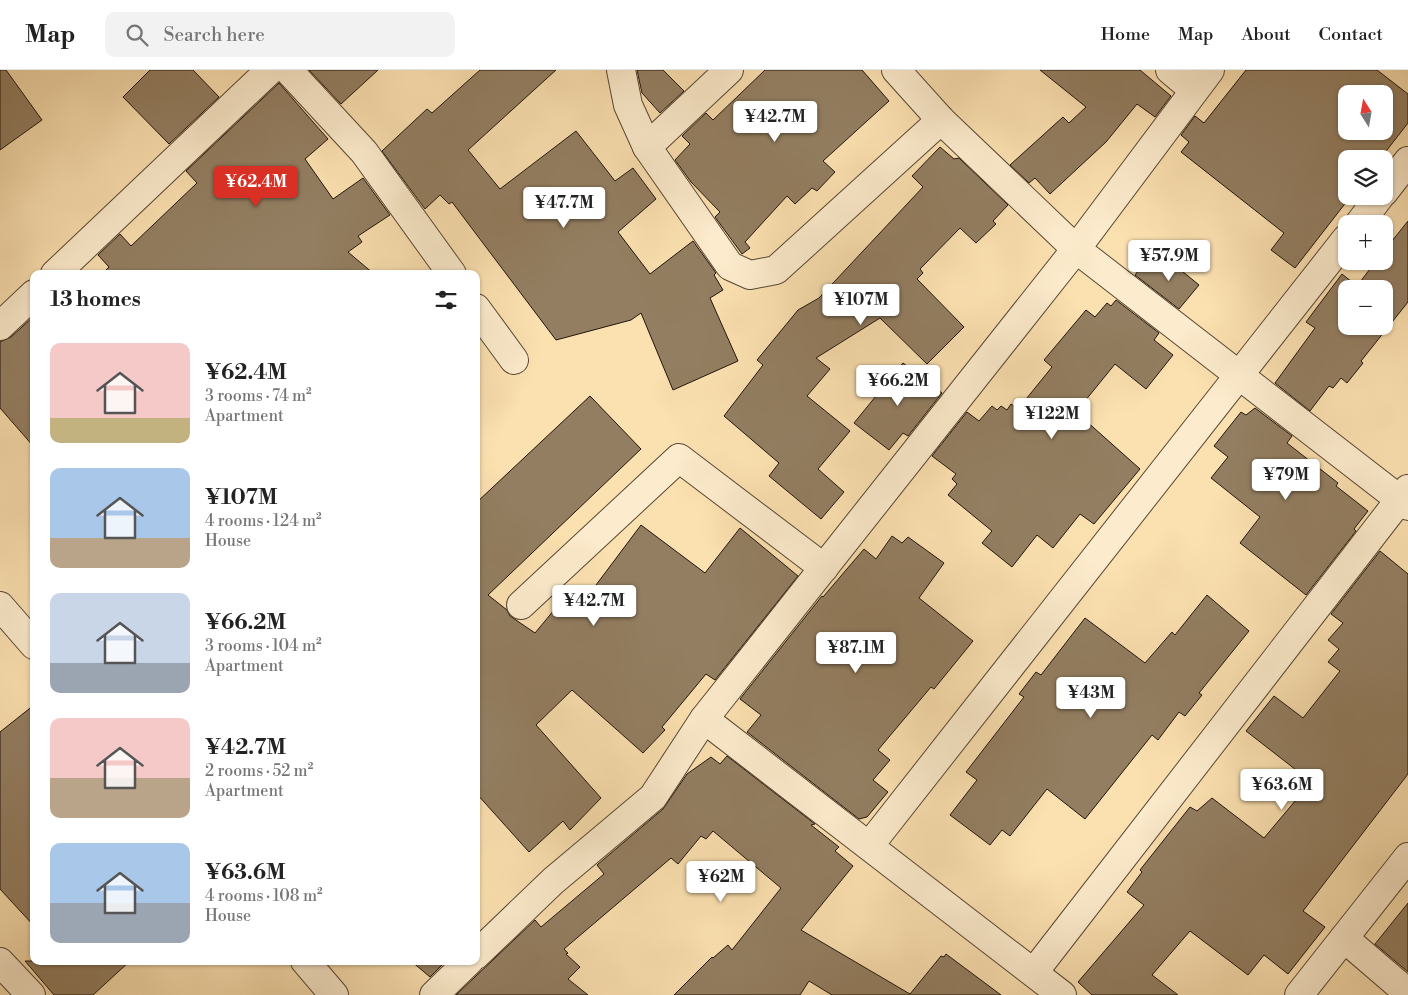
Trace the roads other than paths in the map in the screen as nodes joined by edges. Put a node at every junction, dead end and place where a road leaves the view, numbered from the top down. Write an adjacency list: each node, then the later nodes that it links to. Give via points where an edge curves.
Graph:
1 (270, 70): 16 (street)
2 (288, 70): 17 (street, via 364,152)
3 (621, 70): 9 (street, via 628,105)
4 (729, 70): 9 (street)
5 (896, 70): 8 (street)
6 (1170, 70): 7 (street)
7 (1202, 80): 14 (street)
8 (941, 120): 9 (street, via 776,270 750,275 730,266); 14 (street)
9 (647, 147)
10 (1408, 161): 11 (street)
11 (1393, 180)
12 (1373, 205): 13 (street)
13 (1365, 215)
14 (1076, 249): 22 (street); 24 (street)
15 (1338, 249): 22 (street)
16 (59, 270)
17 (449, 270)
18 (30, 298): 20 (street)
19 (480, 313): 21 (street)
20 (0, 326)
21 (514, 360)
22 (1240, 376): 23 (street); 29 (street)
23 (1405, 498): 36 (street)
24 (824, 568): 25 (street, via 679,458); 28 (street)
25 (521, 605)
26 (0, 606): 27 (street)
27 (30, 640)
28 (704, 720): 29 (street); 32 (street, via 653,797 553,881)
29 (869, 846): 36 (street)
30 (1408, 858): 31 (street)
31 (1344, 938): 37 (street); 42 (street)
32 (480, 950)
33 (0, 962): 38 (street)
34 (308, 965): 39 (street)
35 (465, 965): 40 (street)
36 (1034, 972): 41 (street)
37 (1408, 993)
38 (31, 995)
39 (334, 995)
40 (434, 995)
41 (1062, 995)
42 (1299, 995)

